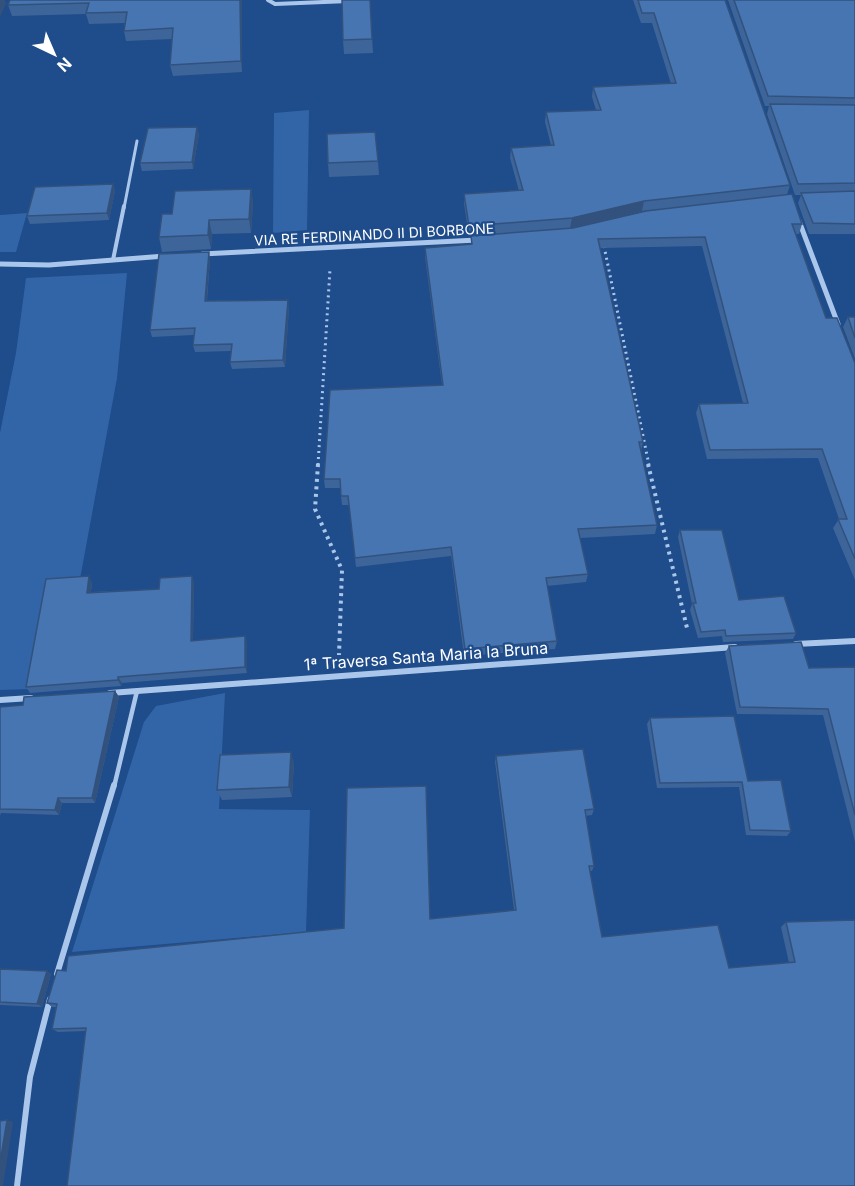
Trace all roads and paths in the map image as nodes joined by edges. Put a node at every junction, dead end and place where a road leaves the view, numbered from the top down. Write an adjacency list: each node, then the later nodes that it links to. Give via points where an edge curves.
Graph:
1 (268, 0): 2 (street, via 275,4)
2 (358, 0)
3 (137, 141): 10 (lane)
4 (796, 209): 12 (street)
5 (483, 240): 7 (street, VIA RE FERDINANDO II DI BORBONE)
6 (603, 240): 16 (path, via 661,526)
7 (331, 248): 8 (street, VIA RE FERDINANDO II DI BORBONE); 17 (path, via 315,509 342,570)
8 (191, 255)
9 (167, 256): 10 (street)
10 (113, 260): 11 (street)
11 (0, 264)
12 (840, 331)
13 (855, 641): 14 (street)
14 (785, 644)
15 (739, 647): 16 (street, 1ª Traversa Santa Maria la Bruna)
16 (693, 649): 17 (street, 1ª Traversa Santa Maria la Bruna)
17 (339, 676): 18 (street, 1ª Traversa Santa Maria la Bruna)
18 (137, 691): 19 (street, 1ª Traversa Santa Maria la Bruna); 22 (lane, via 116,779 36,1043)
19 (103, 693)
20 (34, 698): 21 (street)
21 (0, 700)
22 (17, 1186)

